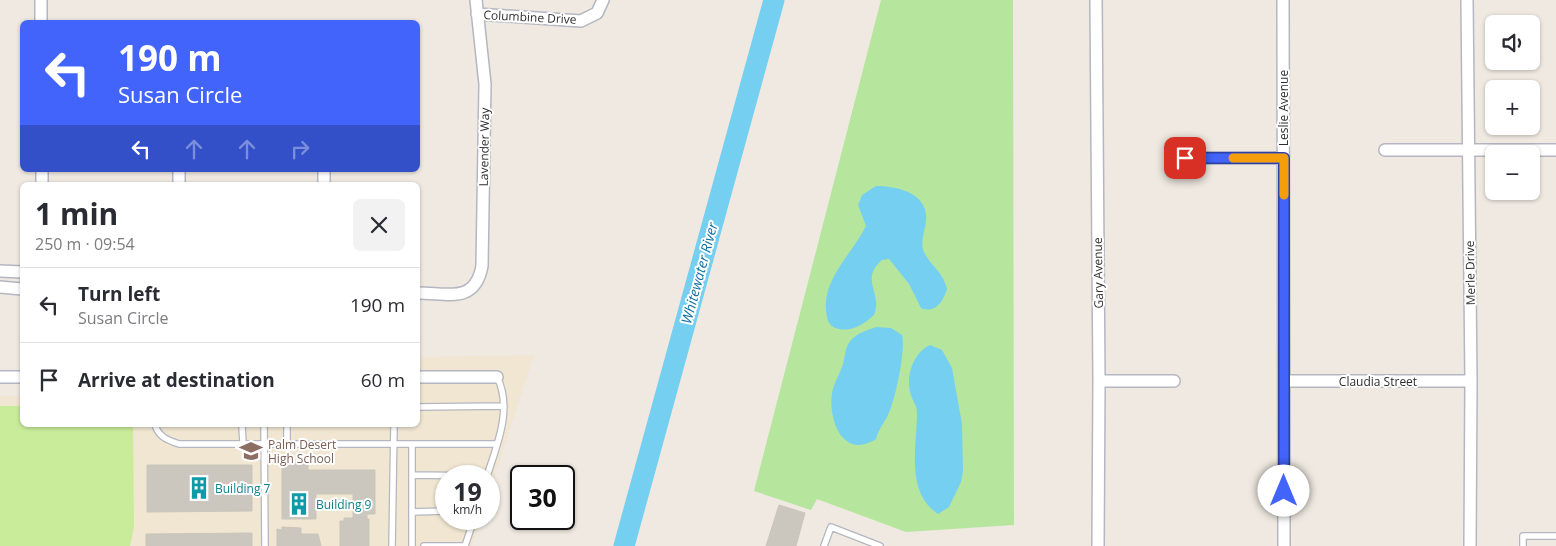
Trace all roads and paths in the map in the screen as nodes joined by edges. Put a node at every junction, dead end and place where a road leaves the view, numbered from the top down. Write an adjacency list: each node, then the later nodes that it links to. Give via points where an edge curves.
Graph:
1 (41, 0): 8 (street)
2 (476, 0): 7 (street, Lavender Way)
3 (603, 0): 7 (street, Columbine Drive, via 598,13 581,21)
4 (1096, 0): 23 (street, Gary Avenue)
5 (1284, 0): 13 (street, Leslie Avenue)
6 (1467, 0): 10 (street, Merle Drive)
7 (477, 14): 18 (street, Lavender Way, via 485,84 480,280 471,290 454,295)
8 (42, 20)
9 (1385, 150): 10 (street)
10 (1468, 150): 11 (street); 26 (street, Merle Drive)
11 (1556, 150)
12 (1185, 158): 13 (street)
13 (1284, 158): 25 (street, Leslie Avenue)
14 (0, 271): 15 (street); 16 (lane)
15 (20, 272)
16 (0, 287): 17 (street)
17 (20, 289)
18 (420, 293)
19 (0, 377): 20 (street)
20 (20, 377)
21 (420, 377): 22 (street)
22 (497, 377): 27 (lane, via 503,389)
23 (1099, 381): 24 (street); 54 (street, Gary Avenue)
24 (1174, 381)
25 (1285, 381): 26 (street, Claudia Street); 55 (street, Leslie Avenue)
26 (1471, 381): 56 (street, Merle Drive)
27 (504, 406): 28 (lane); 39 (lane)
28 (420, 407)
29 (155, 427): 34 (lane, via 166,440 179,444)
30 (242, 427): 34 (lane)
31 (264, 427): 35 (lane)
32 (287, 427): 36 (lane)
33 (394, 427): 37 (lane)
34 (242, 444): 35 (lane)
35 (264, 444): 36 (lane); 47 (lane)
36 (287, 444): 37 (lane)
37 (394, 444): 38 (lane); 48 (lane)
38 (412, 444): 39 (lane); 41 (lane)
39 (497, 444): 40 (lane)
40 (490, 465)
41 (412, 476): 42 (lane); 43 (lane)
42 (435, 476)
43 (412, 512): 44 (lane); 49 (lane)
44 (435, 512)
45 (470, 530): 51 (lane)
46 (1556, 536): 57 (lane, via 1523,536)
47 (265, 546)
48 (392, 546)
49 (412, 546)
50 (424, 546): 51 (lane)
51 (465, 546)
52 (824, 546): 53 (lane, via 831,527)
53 (880, 546)
54 (1098, 546)
55 (1284, 546)
56 (1470, 546)
57 (1523, 546)

